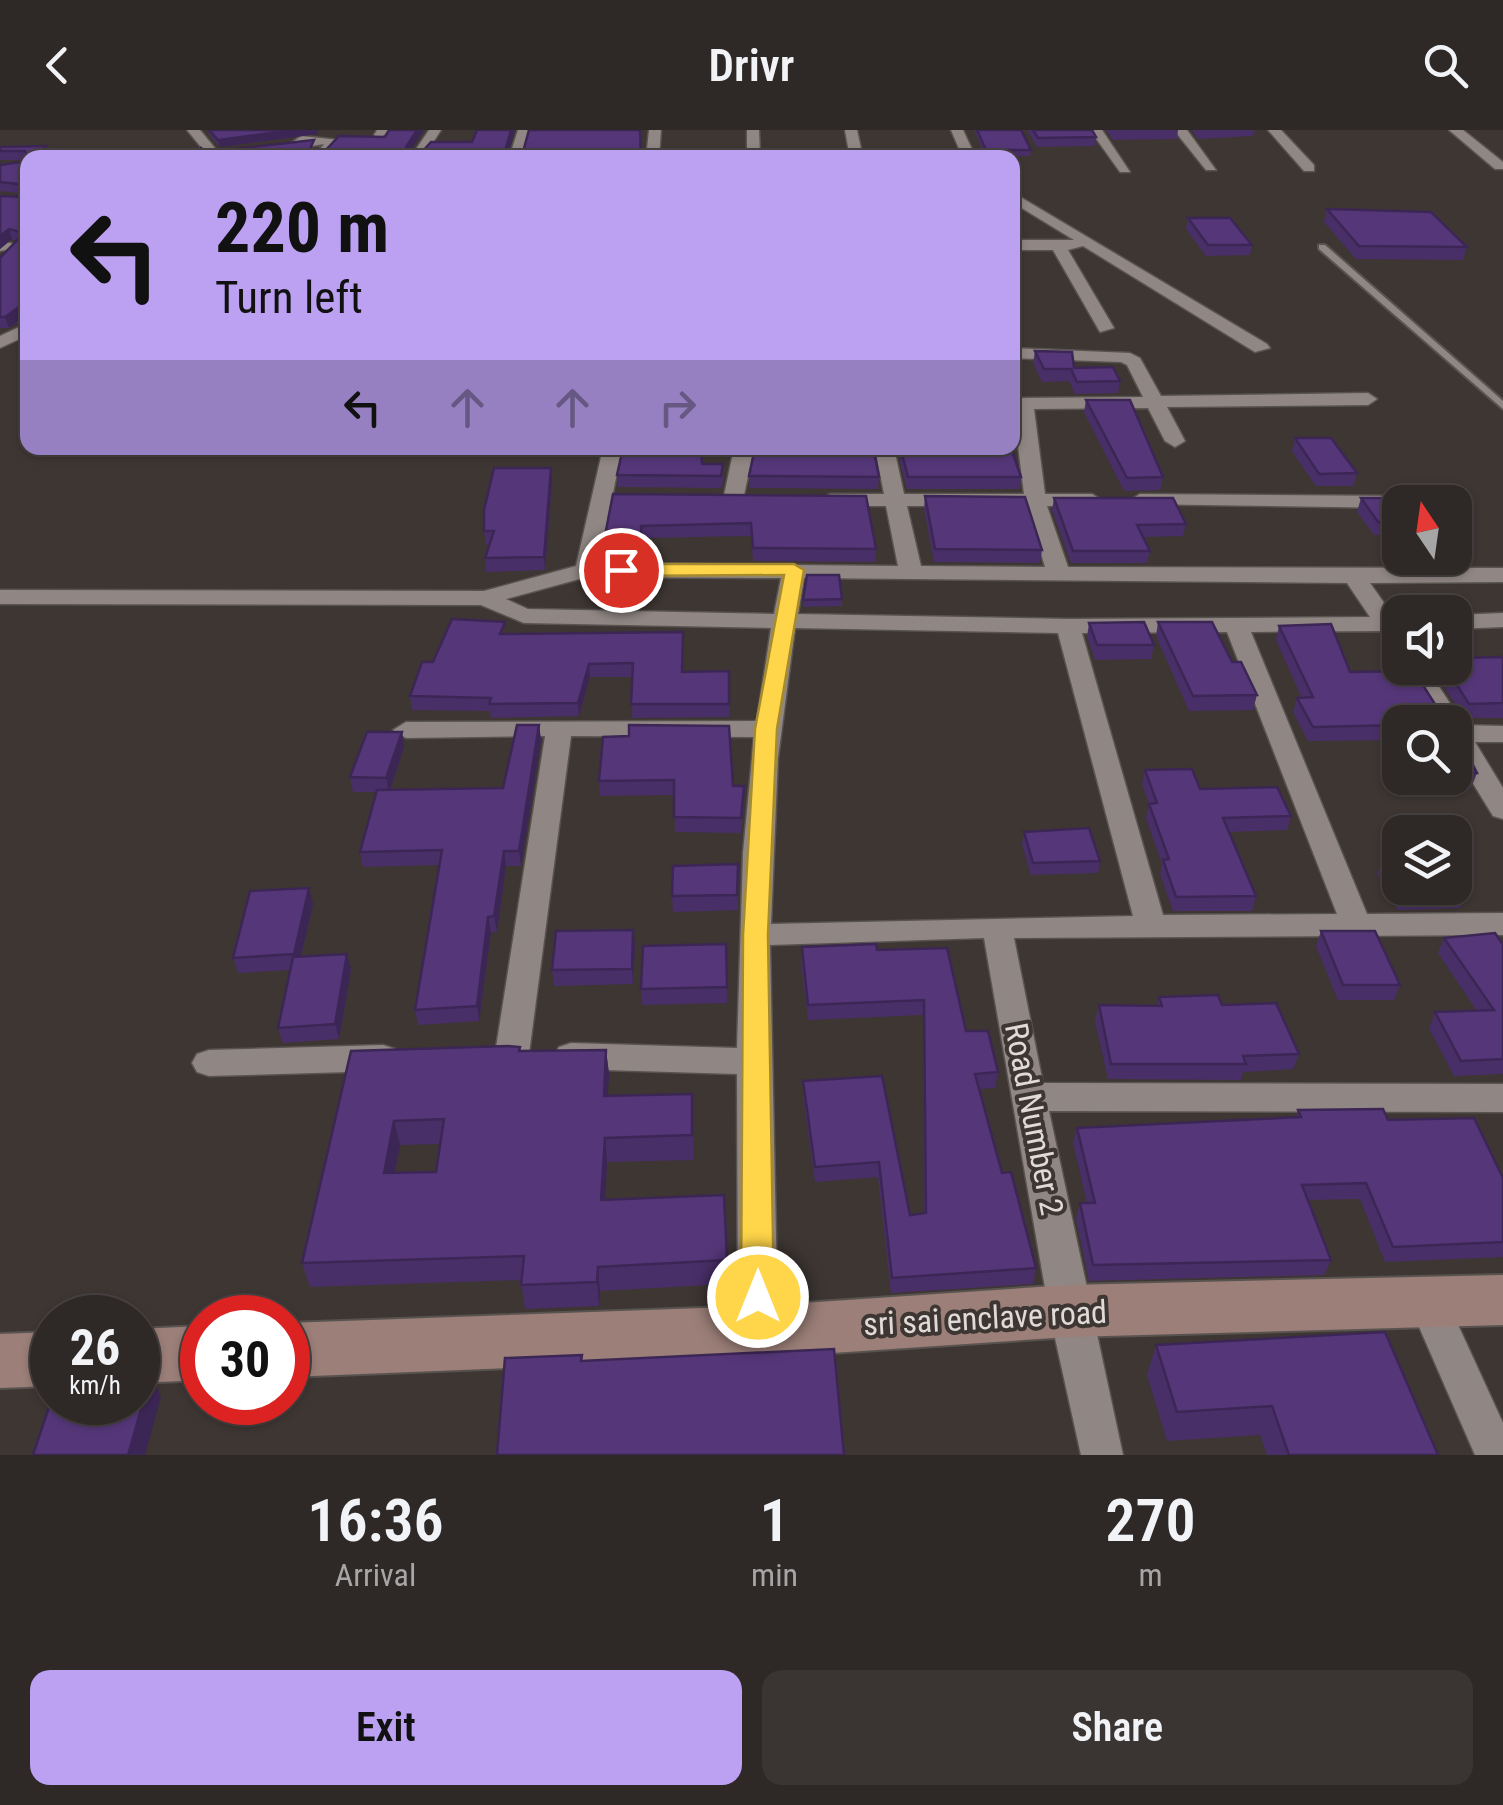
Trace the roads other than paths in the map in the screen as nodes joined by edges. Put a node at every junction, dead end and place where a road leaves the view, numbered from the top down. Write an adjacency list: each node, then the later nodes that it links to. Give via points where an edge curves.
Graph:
1 (193, 130): 6 (street)
2 (1096, 130): 12 (street)
3 (1180, 130): 10 (street)
4 (1274, 130): 11 (street)
5 (1455, 130): 9 (street)
6 (215, 150)
7 (270, 150): 8 (street, via 294,148 301,140 334,140)
8 (326, 150)
9 (1500, 166)
10 (1211, 167)
11 (1309, 168)
12 (1125, 169)
13 (1020, 201): 15 (street)
14 (1058, 245): 15 (street); 17 (street); 20 (street)
15 (1090, 245): 21 (street)
16 (0, 246): 19 (street, via 16,246)
17 (1020, 246)
18 (1322, 247): 26 (lane)
19 (0, 263)
20 (1106, 328)
21 (1260, 348)
22 (1020, 353): 24 (street, via 1124,357 1134,362)
23 (1368, 400): 24 (street)
24 (1156, 402): 25 (street); 28 (street)
25 (1020, 404)
26 (1503, 406)
27 (1020, 416): 35 (street)
28 (1174, 441)
29 (612, 455): 37 (street, via 613,497)
30 (743, 455): 32 (street)
31 (885, 455): 34 (street)
32 (733, 500)
33 (804, 500): 34 (street)
34 (894, 500): 35 (street); 39 (street)
35 (1034, 500): 36 (street); 41 (street)
36 (1382, 502)
37 (586, 570): 38 (street); 44 (street)
38 (794, 570): 39 (street); 47 (street)
39 (910, 573): 41 (street)
40 (1503, 575): 42 (street)
41 (1060, 576): 42 (street)
42 (1354, 576): 45 (street)
43 (0, 597): 44 (street)
44 (485, 598): 47 (street, via 524,616)
45 (1382, 612)
46 (1503, 620): 48 (street)
47 (783, 621): 50 (street); 53 (street)
48 (1472, 621)
49 (1236, 625): 50 (street); 51 (street); 60 (street)
50 (1068, 626): 62 (street)
51 (1382, 630)
52 (559, 728): 53 (street); 54 (street); 64 (street)
53 (766, 729): 63 (street)
54 (406, 730)
55 (1472, 731): 56 (street)
56 (1503, 734)
57 (1472, 759): 58 (street)
58 (1503, 810)
59 (1503, 924): 60 (street)
60 (1357, 926): 62 (street)
61 (998, 927): 62 (street); 63 (street); 69 (street, Road Number 2)
62 (1152, 929)
63 (756, 935): 67 (street)
64 (512, 1054): 65 (street); 67 (street)
65 (474, 1055)
66 (418, 1056): 68 (street)
67 (756, 1062): 74 (street)
68 (210, 1063)
69 (1030, 1098): 70 (street); 73 (street, Road Number 2)
70 (1503, 1098)
71 (1503, 1300): 72 (street, sri sai enclave road)
72 (1428, 1304): 73 (street, sri sai enclave road); 79 (street)
73 (1069, 1311): 74 (street, sri sai enclave road); 78 (street, Road Number 2)
74 (758, 1332): 75 (street, sri sai enclave road)
75 (310, 1349)
76 (30, 1360): 77 (street)
77 (0, 1361)
78 (1102, 1455)
79 (1496, 1455)

